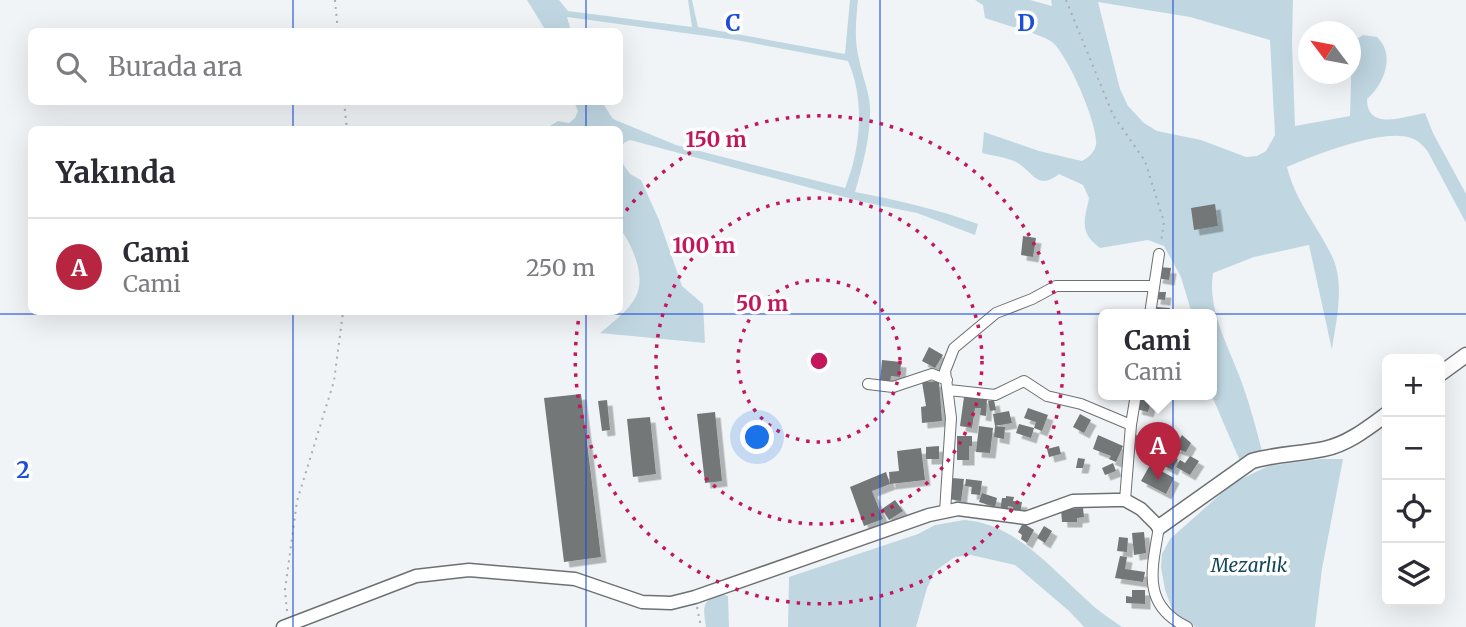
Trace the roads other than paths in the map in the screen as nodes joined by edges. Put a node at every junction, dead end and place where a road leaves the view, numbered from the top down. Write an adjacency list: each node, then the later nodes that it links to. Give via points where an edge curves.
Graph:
1 (1159, 254): 2 (street)
2 (1154, 286): 3 (street); 7 (street, via 1056,286 996,313 954,348 945,371)
3 (1151, 309)
4 (1466, 355): 5 (main road)
5 (1445, 370)
6 (868, 384): 7 (street, via 893,387 932,374)
7 (948, 385): 10 (street, via 995,395 1024,381 1046,396 1081,404); 12 (street, via 951,418)
8 (1135, 400): 10 (street)
9 (1383, 417): 13 (main road, via 1359,435 1327,449 1252,461)
10 (1131, 425): 11 (street)
11 (1125, 500): 12 (street, via 1073,501 1026,518 958,509); 13 (street)
12 (945, 512): 14 (street, via 670,603 642,602 575,579 469,570 416,576)
13 (1159, 527): 15 (street, via 1154,559 1156,603)
14 (286, 626)
15 (1186, 627)

